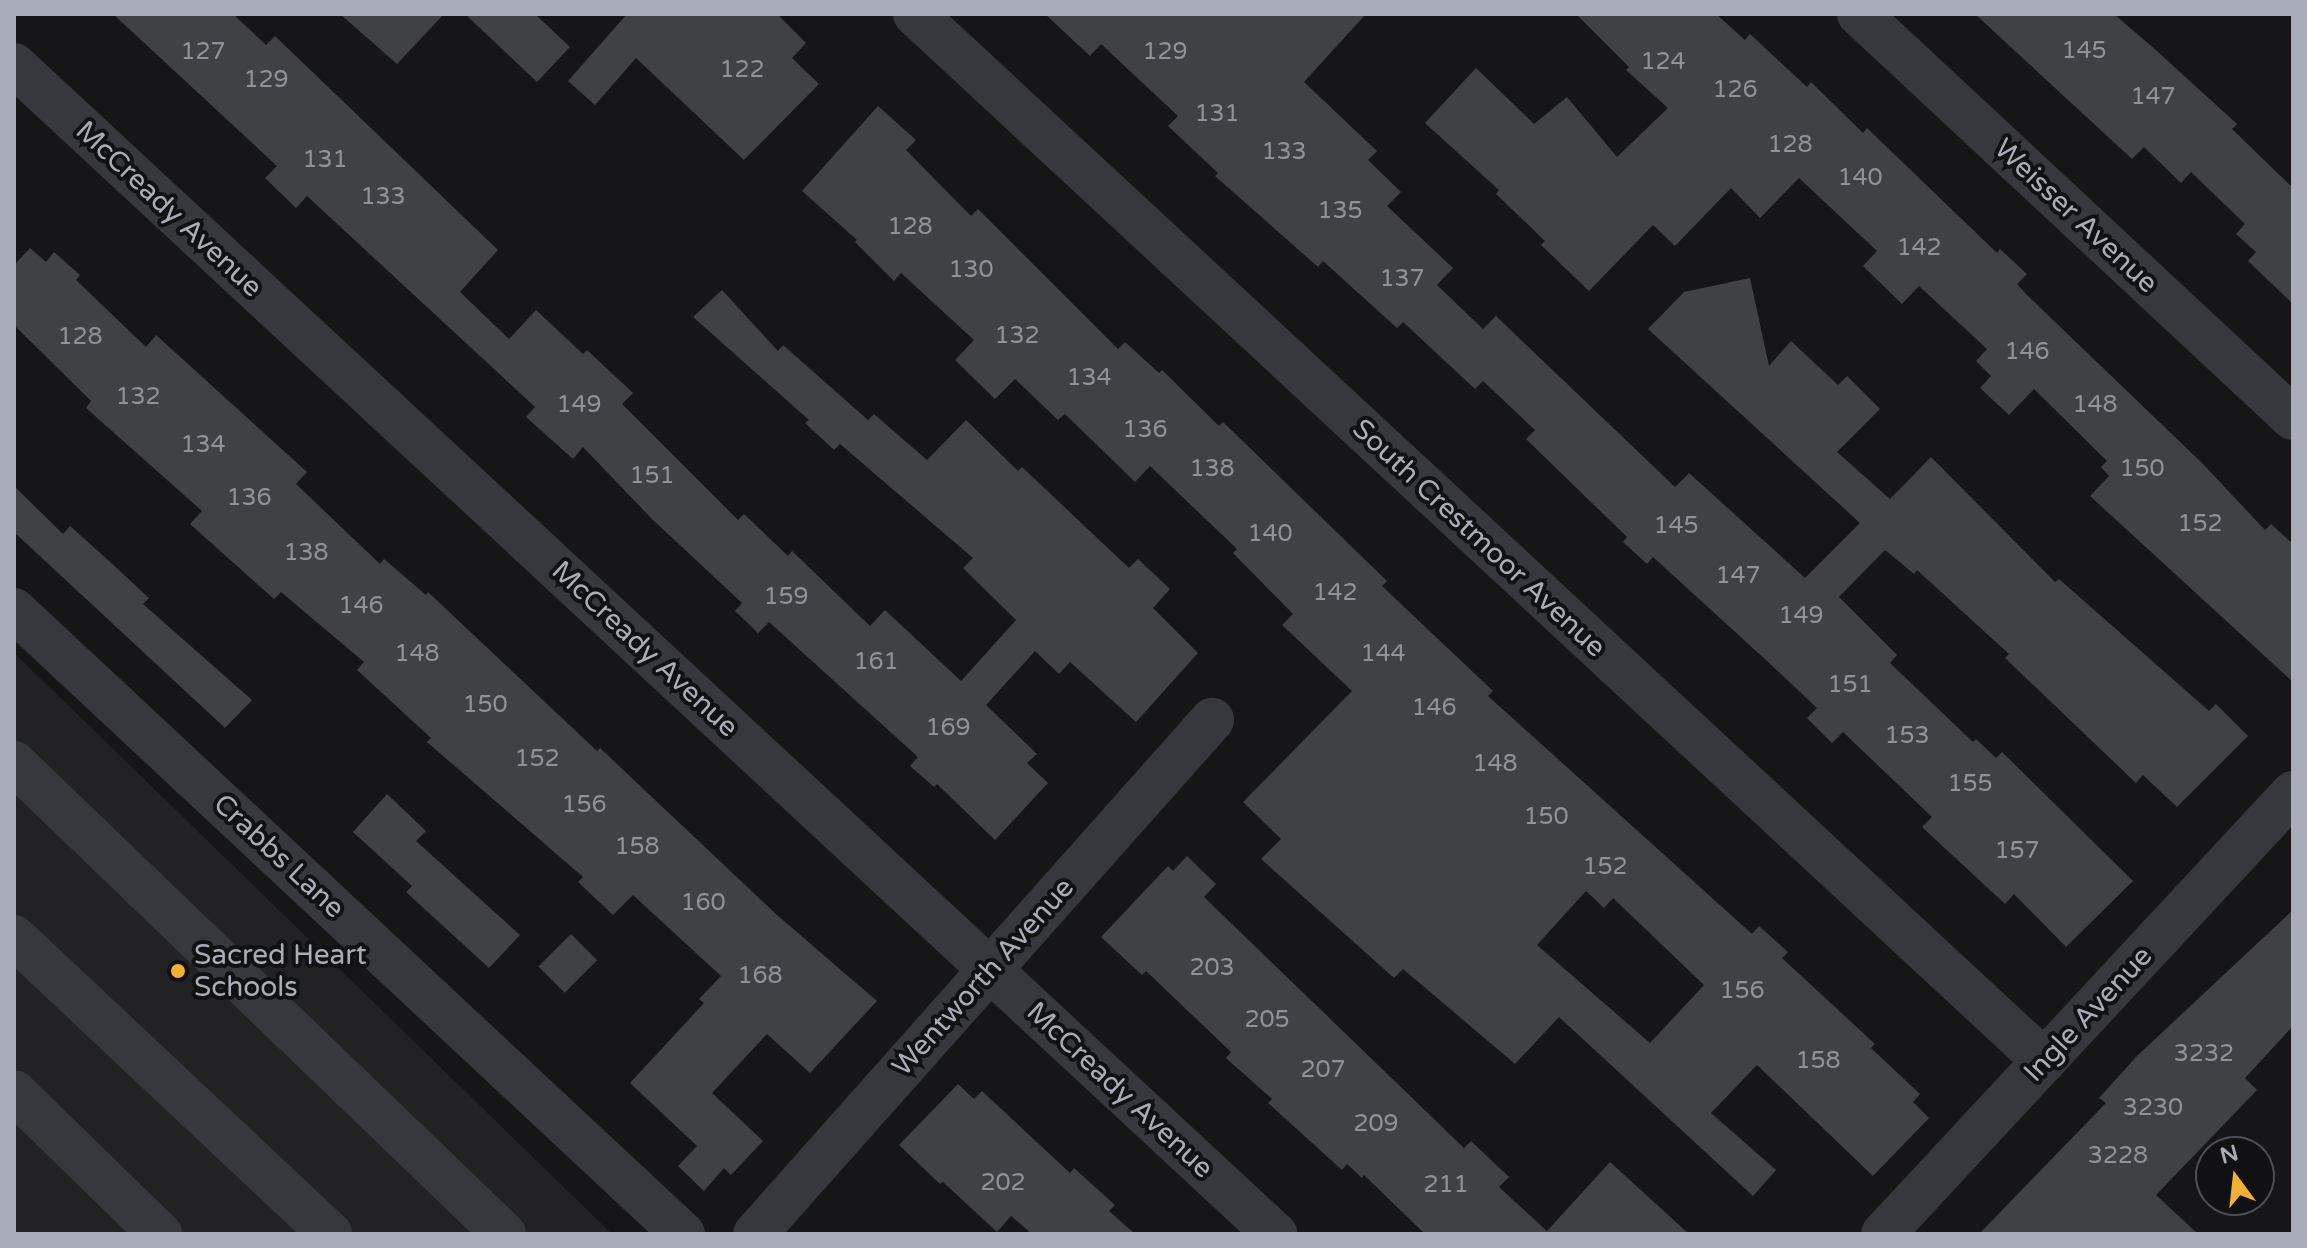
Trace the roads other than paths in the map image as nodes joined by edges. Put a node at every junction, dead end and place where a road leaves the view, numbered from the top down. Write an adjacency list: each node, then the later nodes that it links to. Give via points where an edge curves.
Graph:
1 (915, 14): 11 (street, South Crestmoor Avenue)
2 (1859, 14): 4 (street, Weisser Avenue)
3 (14, 65): 10 (street, McCready Avenue)
4 (2293, 418)
5 (14, 610): 16 (street, Crabbs Lane)
6 (1212, 720): 10 (street, Wentworth Avenue)
7 (14, 763): 15 (street)
8 (2293, 793): 11 (street, Ingle Avenue)
9 (14, 937): 14 (street)
10 (990, 969): 17 (street, Wentworth Avenue); 18 (street, McCready Avenue)
11 (2044, 1061): 19 (street, Ingle Avenue)
12 (14, 1092): 13 (street)
13 (160, 1234)
14 (330, 1234)
15 (504, 1234)
16 (683, 1234)
17 (755, 1234)
18 (1275, 1234)
19 (1883, 1234)

